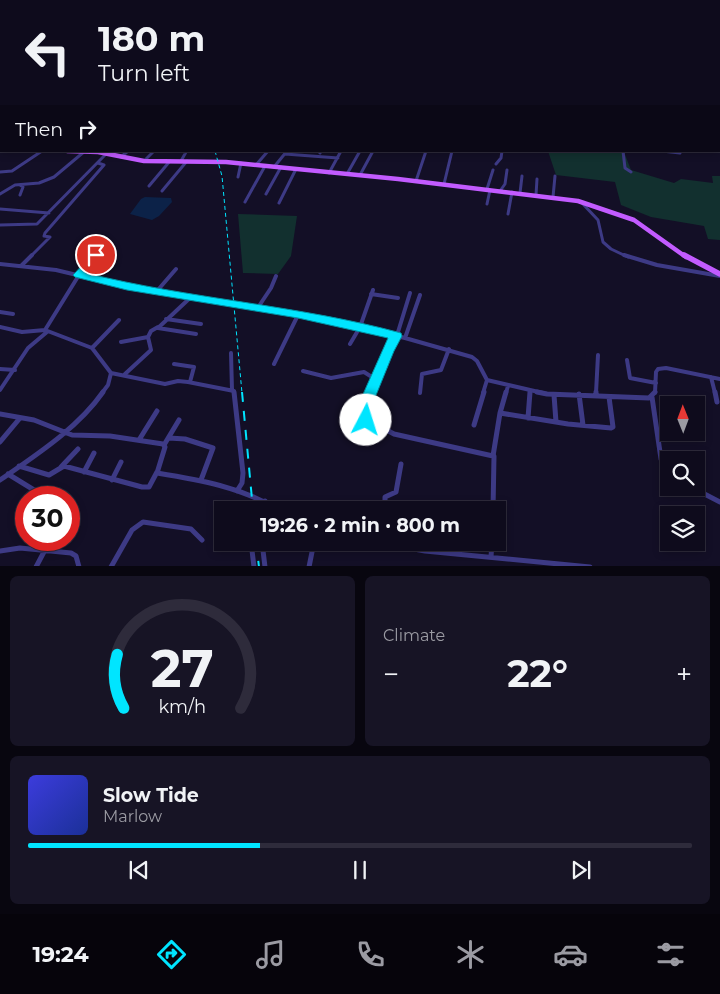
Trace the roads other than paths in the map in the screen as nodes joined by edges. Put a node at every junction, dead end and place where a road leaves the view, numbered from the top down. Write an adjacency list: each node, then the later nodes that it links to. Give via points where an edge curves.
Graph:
1 (395, 0): 2 (street)
2 (399, 0)
3 (616, 0): 4 (street)
4 (628, 0)
5 (40, 152): 39 (street, via 12,171)
6 (84, 152): 49 (street, via 54,177 40,183)
7 (98, 152): 21 (main road)
8 (127, 152): 23 (street)
9 (153, 152): 25 (street)
10 (186, 152): 27 (street)
11 (267, 152): 32 (street)
12 (286, 152): 24 (street); 34 (street)
13 (341, 152): 24 (street)
14 (359, 152): 42 (street)
15 (372, 152): 43 (street)
16 (426, 152): 48 (street)
17 (452, 152): 50 (street)
18 (502, 152): 31 (street)
19 (623, 152): 40 (street, via 625,168)
20 (671, 152): 22 (street)
21 (110, 153): 23 (main road); 29 (street)
22 (680, 153)
23 (121, 157): 25 (main road)
24 (338, 158): 41 (street)
25 (144, 161): 26 (main road)
26 (170, 161): 27 (main road); 51 (street)
27 (181, 161): 28 (main road)
28 (187, 161): 30 (main road); 53 (street)
29 (98, 163): 67 (street); 72 (street, via 104,165 45,233 44,236 50,238)
30 (241, 163): 32 (main road); 46 (street)
31 (496, 164)
32 (256, 165): 33 (main road)
33 (265, 166): 34 (main road); 63 (street)
34 (274, 167): 35 (main road)
35 (281, 167): 36 (main road); 59 (street)
36 (296, 169): 41 (main road); 64 (street)
37 (493, 170): 52 (street)
38 (507, 170): 54 (street, via 505,184)
39 (0, 172)
40 (631, 172)
41 (329, 173): 42 (main road)
42 (347, 174): 43 (main road)
43 (360, 175): 48 (main road)
44 (522, 176): 56 (street)
45 (555, 176): 61 (street)
46 (238, 177)
47 (537, 178): 60 (street)
48 (416, 181): 50 (main road)
49 (19, 184): 57 (street); 58 (street, via 23,187)
50 (444, 184): 52 (main road)
51 (149, 186)
52 (488, 190): 54 (main road); 65 (street)
53 (162, 191)
54 (500, 191): 55 (main road)
55 (512, 192): 56 (main road); 68 (street)
56 (520, 193): 60 (main road)
57 (0, 194)
58 (20, 194)
59 (266, 194)
60 (536, 195): 61 (main road)
61 (553, 197): 62 (main road)
62 (578, 201): 75 (main road, via 634,220 679,253); 75 (street, via 597,217 603,242 614,252 635,260)
63 (245, 202)
64 (278, 203)
65 (487, 204)
66 (0, 208): 67 (street)
67 (50, 213): 69 (street, via 36,225)
68 (508, 214)
69 (0, 225)
70 (105, 241): 74 (street)
71 (0, 264): 72 (street)
72 (22, 266): 74 (street)
73 (176, 269): 77 (street)
74 (79, 275): 77 (street); 92 (street)
75 (720, 275)
76 (276, 276): 82 (street, via 272,288)
77 (157, 291): 80 (street)
78 (410, 293): 94 (street)
79 (420, 294): 96 (street)
80 (192, 296): 82 (street); 86 (street)
81 (398, 298): 91 (street, via 372,292)
82 (257, 309): 85 (street)
83 (0, 312): 84 (street)
84 (13, 314)
85 (298, 315): 91 (street); 105 (street)
86 (166, 319): 88 (street); 90 (street)
87 (119, 320): 99 (street)
88 (201, 324)
89 (0, 327): 92 (street)
90 (158, 327): 93 (street); 95 (street)
91 (360, 327): 94 (street); 98 (street)
92 (46, 331): 99 (street); 107 (street, via 28,348)
93 (196, 334)
94 (396, 336): 96 (street); 112 (street)
95 (148, 337): 97 (street); 110 (street, via 146,344 151,350)
96 (405, 338): 100 (street)
97 (121, 342)
98 (350, 344)
99 (92, 348): 109 (street)
100 (449, 350): 114 (street, via 475,359); 121 (street, via 441,370 422,374)
101 (231, 353): 119 (street)
102 (598, 355): 124 (street)
103 (627, 360): 116 (street, via 630,378)
104 (174, 364): 115 (street, via 194,367)
105 (274, 364)
106 (0, 370): 107 (street)
107 (15, 370): 118 (street)
108 (303, 371): 112 (street, via 332,378 362,371)
109 (111, 373): 110 (street); 137 (street, via 110,383 102,395)
110 (125, 374): 115 (street, via 164,384)
111 (711, 377): 113 (street); 116 (street, via 661,368 657,370); 127 (street)
112 (375, 379): 145 (street, via 363,410 364,418 394,434)
113 (720, 379)
114 (488, 380): 117 (street); 135 (street)
115 (190, 382): 119 (street)
116 (656, 383): 126 (street)
117 (508, 386): 120 (street); 129 (street)
118 (0, 390)
119 (232, 390): 157 (street, via 243,473)
120 (530, 392): 123 (street); 132 (street)
121 (420, 393)
122 (579, 394): 123 (street); 124 (street); 136 (street)
123 (554, 395): 134 (street)
124 (596, 396): 125 (street)
125 (609, 397): 126 (street); 136 (street, via 612,428)
126 (652, 397): 144 (street)
127 (717, 402)
128 (157, 411): 139 (street)
129 (500, 413): 132 (street); 145 (street)
130 (0, 414): 131 (street)
131 (20, 418): 137 (street, via 38,421); 140 (street)
132 (528, 418): 134 (street)
133 (179, 420): 138 (street)
134 (556, 422): 136 (street)
135 (474, 425)
136 (583, 426)
137 (63, 432): 139 (street); 148 (street)
138 (169, 438): 141 (street); 155 (street, via 185,439 213,448)
139 (139, 440): 141 (street)
140 (0, 442)
141 (164, 445): 151 (street)
142 (78, 449): 149 (street)
143 (94, 452): 150 (street)
144 (660, 453)
145 (494, 456): 161 (street)
146 (121, 462): 154 (street)
147 (401, 464): 160 (street, via 396,492 385,497)
148 (19, 466): 149 (street, via 49,475); 152 (street)
149 (61, 467): 150 (street)
150 (84, 472): 154 (street)
151 (157, 472): 154 (street, via 147,487); 155 (street)
152 (8, 474): 153 (street); 156 (street)
153 (0, 480)
154 (112, 480)
155 (202, 480): 157 (street)
156 (28, 486)
157 (237, 491): 159 (street)
158 (705, 494): 162 (street)
159 (265, 501)
160 (385, 501)
161 (493, 501)
162 (720, 502)
163 (202, 540): 178 (street, via 191,529 142,522 132,530)
164 (15, 549): 173 (street)
165 (44, 551): 176 (street)
166 (52, 551): 177 (street, via 74,554)
167 (252, 551): 179 (street)
168 (263, 551): 180 (street)
169 (312, 551): 181 (street)
170 (428, 551): 174 (street)
171 (446, 551): 174 (street)
172 (491, 551): 175 (street)
173 (0, 552)
174 (446, 554): 175 (street)
175 (491, 557): 182 (street)
176 (36, 566)
177 (79, 566)
178 (111, 566)
179 (254, 566)
180 (265, 566)
181 (309, 566)
182 (586, 566)

